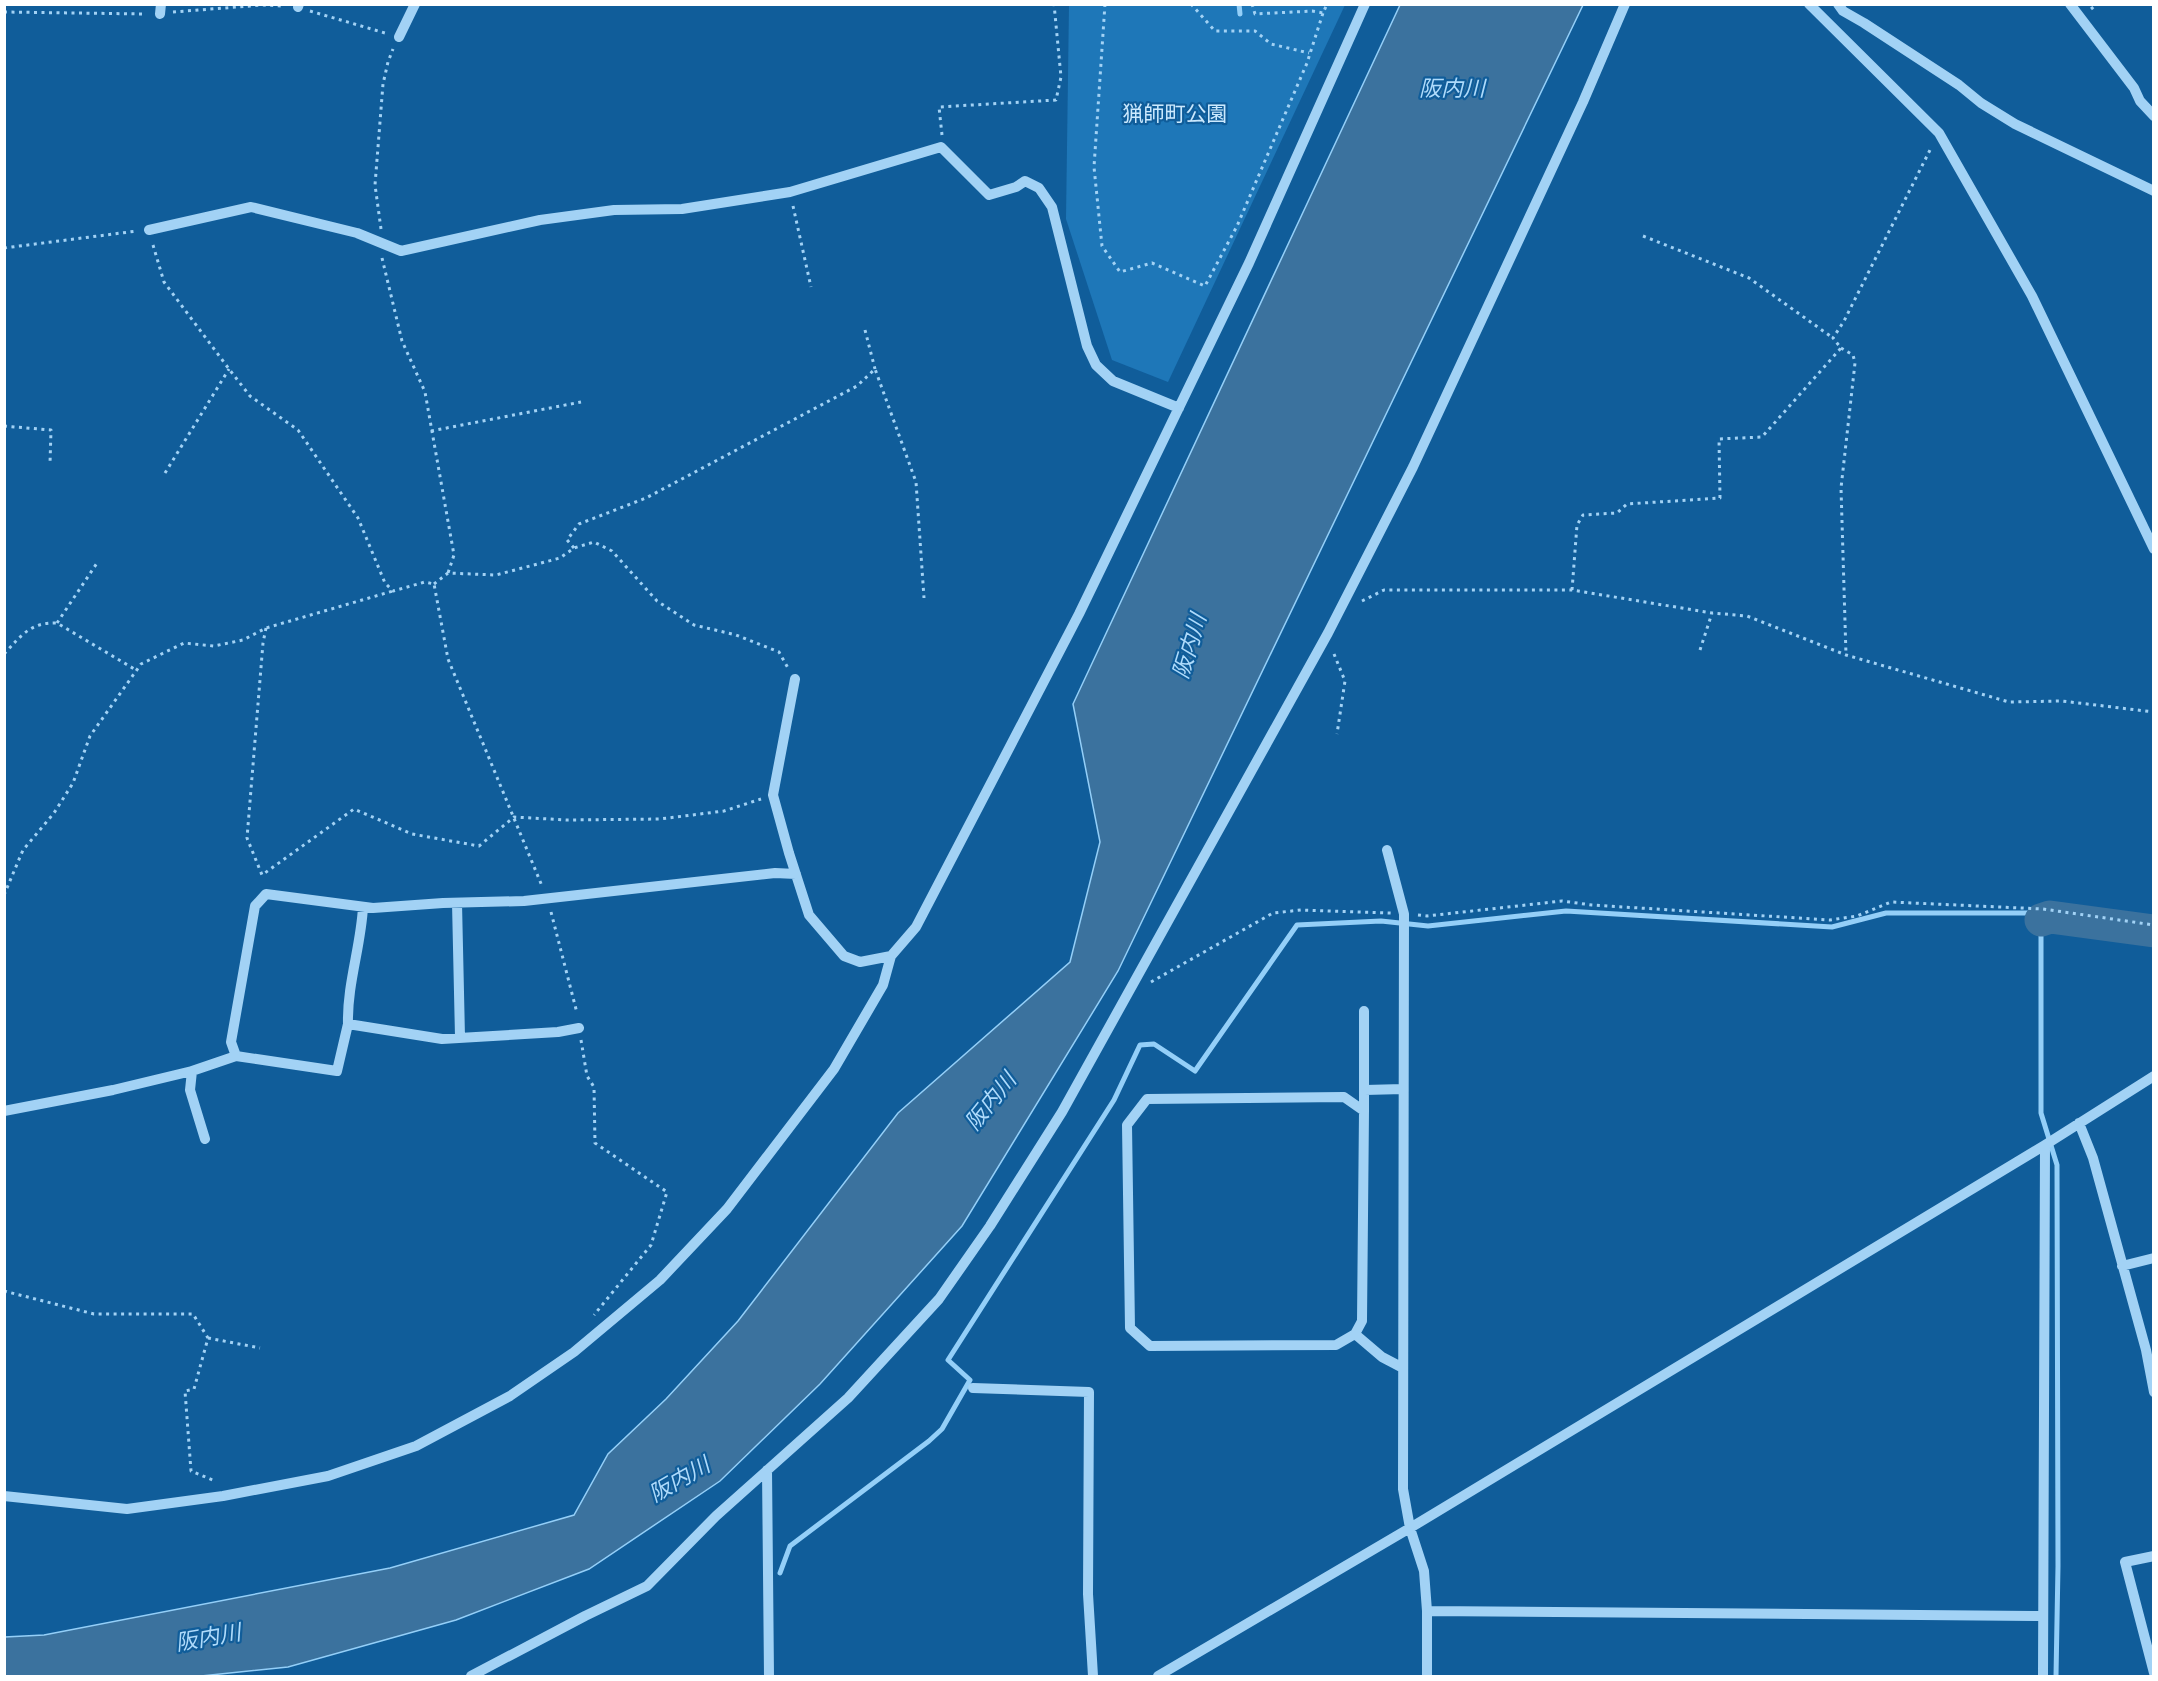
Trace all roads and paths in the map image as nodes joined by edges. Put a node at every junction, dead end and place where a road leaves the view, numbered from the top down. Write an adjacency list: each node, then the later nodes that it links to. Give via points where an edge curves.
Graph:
1 (415, 4): 17 (street)
2 (1054, 4): 21 (path, via 1061,77 1056,100 939,107)
3 (1105, 4): 18 (path, via 1094,167 1102,246 1120,272 1152,263 1205,286 1237,226)
4 (1191, 4): 18 (path, via 1215,31 1255,31 1271,44)
5 (1252, 4): 15 (path, via 1255,14)
6 (1327, 4): 15 (path)
7 (1365, 4): 35 (street, via 1250,263)
8 (1625, 4): 52 (street, via 1413,467)
9 (1809, 4): 16 (street)
10 (2070, 4): 19 (street)
11 (298, 6): 13 (path); 17 (path)
12 (1840, 8): 16 (street); 22 (street, via 2016,124)
13 (161, 9): 14 (path)
14 (4, 12)
15 (1323, 13): 18 (path)
16 (1831, 25): 20 (street)
17 (399, 37): 26 (path, via 383,84 375,185)
18 (1309, 52)
19 (2154, 116)
20 (1939, 133): 30 (path); 41 (street, via 2032,296)
21 (941, 147): 23 (street); 35 (street, via 989,195 1025,181 1039,188 1052,207 1087,346 1096,365 1113,381)
22 (2154, 191)
23 (790, 192): 26 (street, via 682,209 614,210 540,220 401,251); 28 (path)
24 (149, 230): 26 (street, via 251,207 357,233); 27 (path); 32 (path, via 164,282)
25 (1643, 236): 30 (path, via 1749,278)
26 (386, 246): 37 (path, via 382,260 402,341 425,392)
27 (4, 248)
28 (811, 287)
29 (865, 330): 33 (path)
30 (1833, 338): 31 (path)
31 (1840, 348): 45 (path, via 1762,437 1719,439 1720,498 1627,504 1617,513 1583,515 1577,525); 55 (path, via 1853,355 1855,363 1841,488)
32 (229, 369): 39 (path); 46 (path, via 250,396 298,430 358,518 384,583)
33 (875, 369): 40 (path, via 857,386 712,464 646,498 579,524 567,540); 47 (path, via 916,482)
34 (581, 402): 37 (path)
35 (1179, 408): 70 (street, via 1079,614 916,927)
36 (4, 426): 38 (path, via 51,430)
37 (431, 431): 43 (path, via 454,555)
38 (50, 464)
39 (165, 473)
40 (574, 548): 43 (path, via 560,558 496,575); 57 (path, via 594,542 612,551 657,601 694,625 736,635 779,652)
41 (2154, 549)
42 (97, 563): 50 (path)
43 (448, 573): 44 (path)
44 (435, 584): 46 (path, via 425,582); 61 (path, via 448,659)
45 (1572, 590): 48 (path, via 1384,590 1363,599); 49 (path)
46 (393, 591): 51 (path)
47 (924, 598)
48 (1358, 607)
49 (1712, 613): 53 (path); 55 (path, via 1747,616)
50 (57, 623): 54 (path, via 43,623 27,630); 56 (path)
51 (266, 628): 56 (path, via 243,640 214,645 184,643); 61 (path, via 247,838 262,875 354,809 412,834 479,846)
52 (1328, 633): 59 (path, via 1345,681); 71 (street)
53 (1700, 650)
54 (4, 654)
55 (1846, 655): 58 (path, via 2009,702 2062,701)
56 (136, 670): 64 (path, via 90,736 73,783 23,850)
57 (795, 679): 60 (street)
58 (2154, 712)
59 (1337, 734)
60 (773, 795): 61 (path, via 724,811 660,819); 63 (street)
61 (514, 817): 65 (path)
62 (1387, 850): 68 (street)
63 (796, 874): 65 (street, via 775,873); 70 (street, via 809,915 844,956 860,962)
64 (4, 895)
65 (546, 899): 66 (street); 74 (path, via 576,1002)
66 (457, 903): 67 (street); 75 (street)
67 (363, 907): 73 (street); 76 (street, via 266,894 255,906 231,1042)
68 (1404, 914): 69 (path, via 1427,916 1562,901 1830,920 1857,916 1891,902 2043,909); 71 (path, via 1301,910 1272,914 1150,983); 79 (street)
69 (2154, 925)
70 (891, 956): 98 (street, via 883,985 834,1069 727,1209 660,1280 574,1352 510,1396 416,1446 328,1476)
71 (1132, 984): 97 (street, via 1062,1112 939,1299 848,1398)
72 (1364, 1011): 80 (street)
73 (348, 1024): 75 (street, via 442,1039); 76 (street, via 337,1071)
74 (579, 1028): 75 (street); 89 (path, via 587,1076 594,1087 595,1143 668,1192 651,1245)
75 (460, 1037)
76 (236, 1056): 77 (street)
77 (192, 1071): 81 (street); 84 (street, via 190,1090)
78 (2154, 1076): 83 (street)
79 (1403, 1089): 80 (street); 94 (street)
80 (1365, 1090): 82 (street)
81 (4, 1111)
82 (1364, 1111): 90 (street, via 1362,1321); 90 (street, via 1344,1097 1147,1099 1127,1125 1130,1328 1150,1346 1336,1345)
83 (2079, 1123): 85 (street); 87 (street, via 2093,1158)
84 (205, 1139)
85 (2045, 1144): 100 (street); 103 (street)
86 (2154, 1258): 87 (street)
87 (2122, 1266): 93 (street)
88 (4, 1291): 91 (path, via 94,1314 193,1314)
89 (587, 1323)
90 (1355, 1334): 94 (street, via 1382,1357)
91 (208, 1338): 92 (path); 98 (path, via 194,1389 184,1391 191,1471)
92 (260, 1348)
93 (2150, 1350): 96 (street)
94 (1403, 1368): 100 (street, via 1403,1489)
95 (973, 1388): 107 (street, via 1089,1392 1088,1594)
96 (2154, 1392)
97 (768, 1470): 105 (street, via 647,1586); 106 (street)
98 (238, 1493): 99 (street, via 127,1509)
99 (4, 1496)
100 (1410, 1528): 102 (street, via 1424,1570); 108 (street)
101 (2154, 1556): 104 (street, via 2125,1562)
102 (1427, 1611): 103 (street); 109 (street)
103 (2043, 1616): 110 (street)
104 (2154, 1673)
105 (471, 1677)
106 (770, 1677)
107 (1093, 1677)
108 (1158, 1677)
109 (1427, 1677)
110 (2043, 1677)

